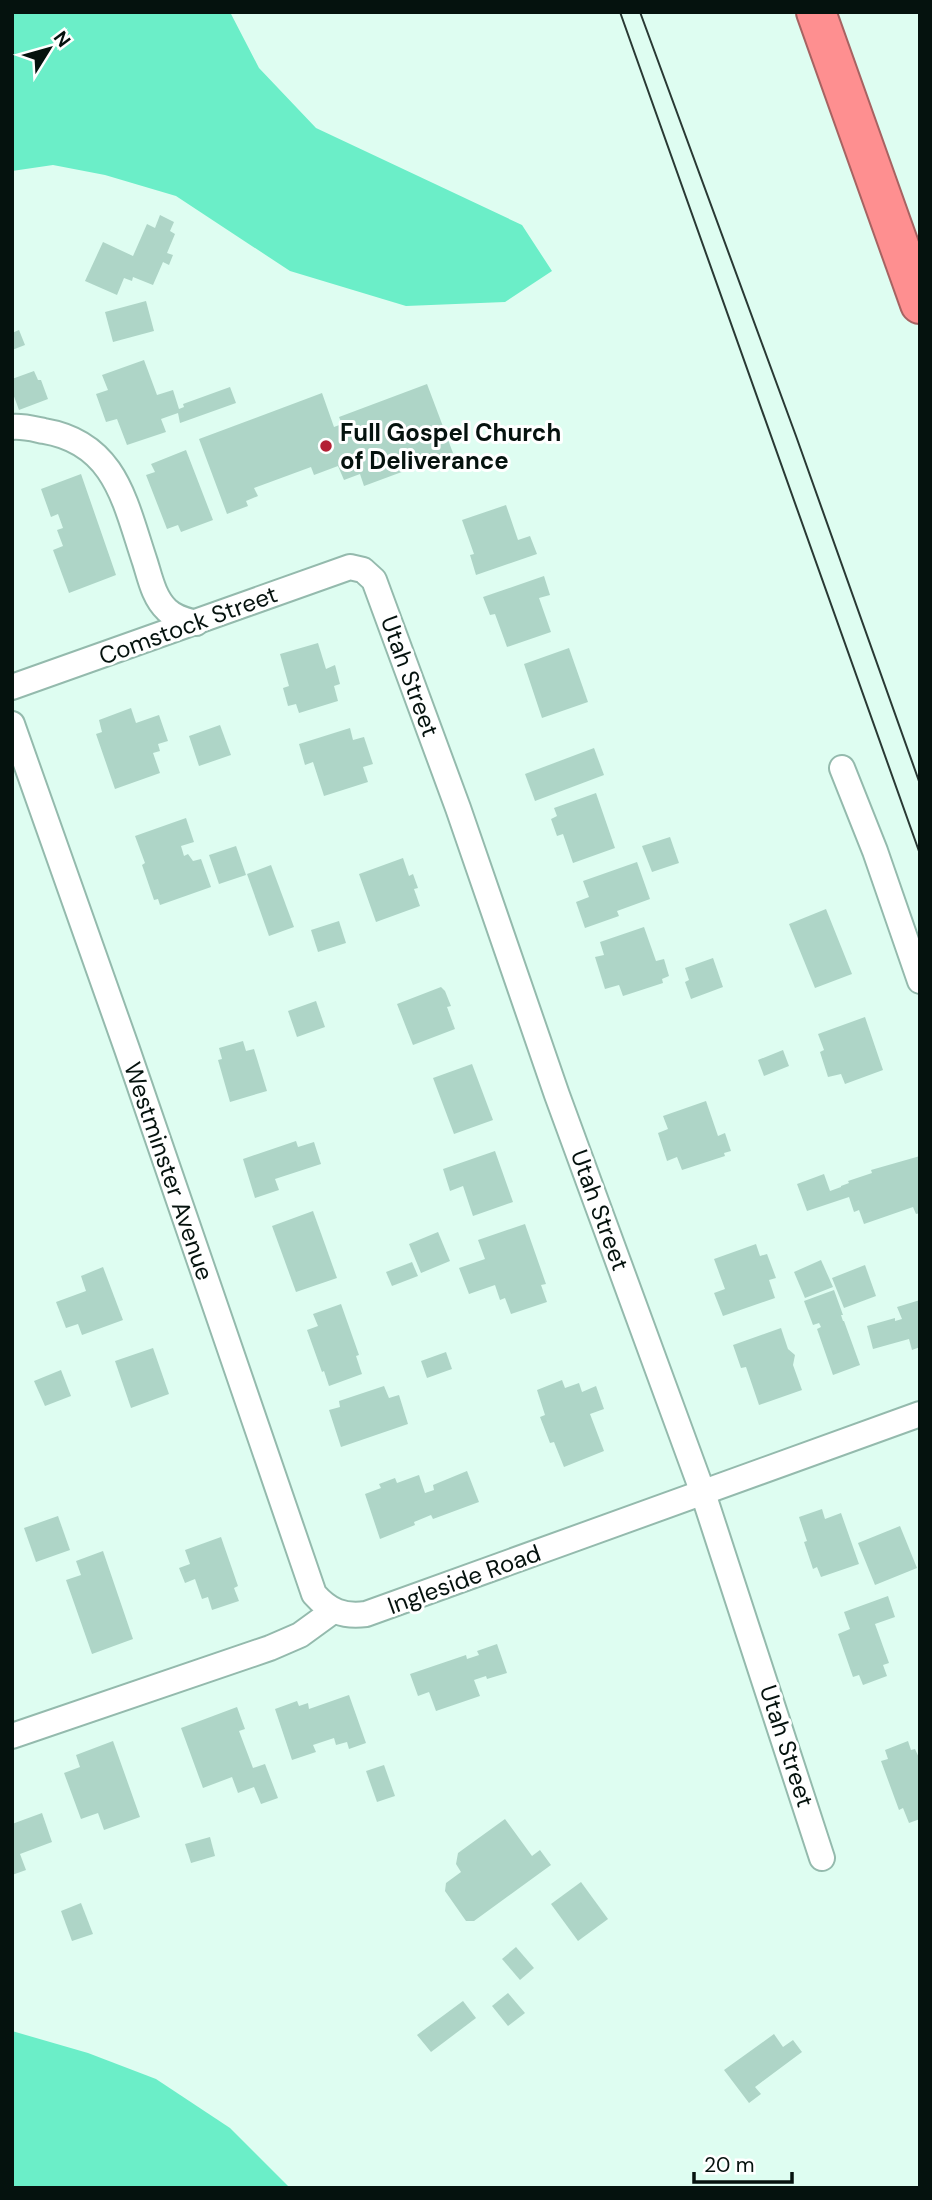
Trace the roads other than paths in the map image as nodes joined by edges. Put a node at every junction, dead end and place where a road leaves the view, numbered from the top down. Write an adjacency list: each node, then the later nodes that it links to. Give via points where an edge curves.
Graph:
1 (816, 12): 2 (highway)
2 (920, 304)
3 (12, 427): 5 (street, via 61,434 103,461 119,484 155,592 165,609)
4 (363, 570): 5 (street, Comstock Street, via 350,567); 11 (street, Utah Street, via 374,580)
5 (196, 624): 6 (street, Comstock Street)
6 (12, 687)
7 (12, 724): 12 (street, Westminster Avenue, via 314,1594)
8 (842, 768): 9 (street)
9 (920, 981)
10 (920, 1414): 11 (street, Ingleside Road)
11 (704, 1493): 12 (street, Ingleside Road, via 366,1614); 14 (street, Utah Street)
12 (333, 1611): 13 (street, via 300,1635 270,1648)
13 (12, 1737)
14 (822, 1858)

